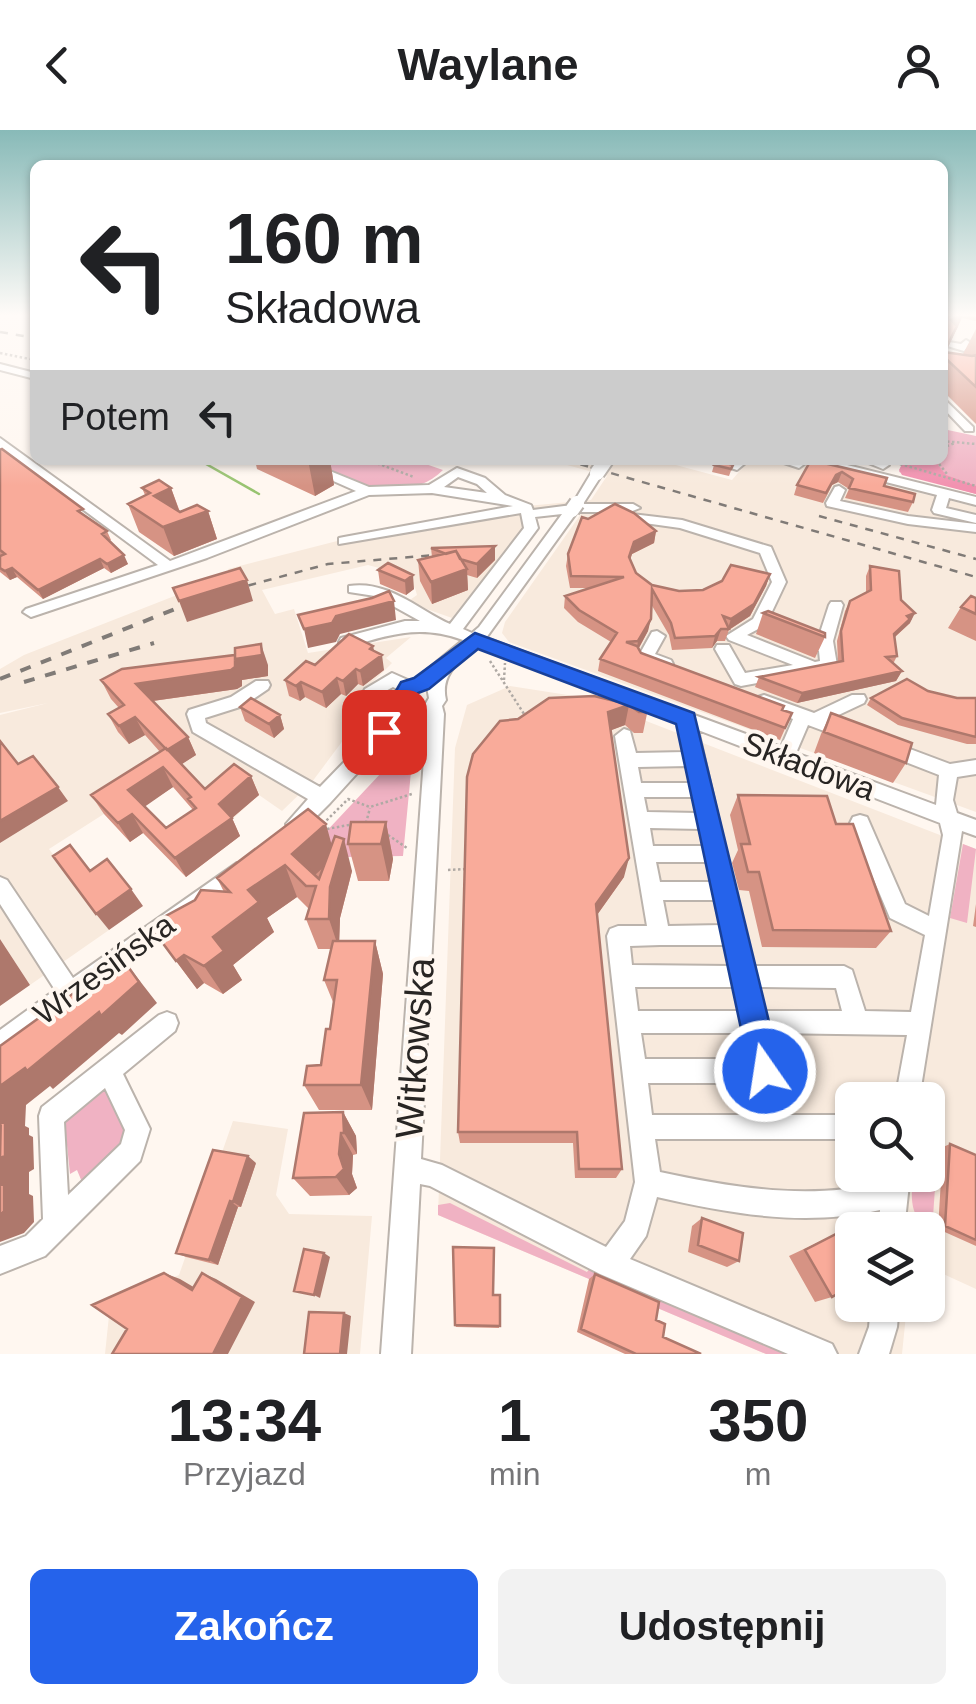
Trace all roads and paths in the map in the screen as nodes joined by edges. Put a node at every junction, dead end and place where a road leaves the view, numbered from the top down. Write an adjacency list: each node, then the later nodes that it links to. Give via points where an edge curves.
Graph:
1 (948, 406): 2 (street)
2 (972, 430)
3 (948, 441): 5 (path)
4 (0, 442): 8 (street)
5 (956, 442): 6 (path); 7 (path)
6 (976, 444)
7 (948, 445)
8 (30, 464)
9 (31, 465): 30 (street)
10 (304, 465): 20 (street)
11 (380, 465): 17 (path)
12 (603, 465): 37 (street, bridge)
13 (904, 465): 16 (path)
14 (940, 465): 16 (path)
15 (882, 467): 22 (street)
16 (947, 475): 18 (path)
17 (432, 486): 20 (street); 26 (street)
18 (976, 486)
19 (838, 490): 28 (street, via 832,504)
20 (367, 491): 30 (street)
21 (634, 492): 24 (street)
22 (944, 493): 23 (street); 27 (street, via 940,510)
23 (976, 501)
24 (620, 507): 25 (street); 26 (street); 34 (street, via 628,517 682,524 766,550 779,582)
25 (641, 509)
26 (527, 511): 29 (street); 35 (street, via 529,532)
27 (976, 519)
28 (976, 528)
29 (344, 541)
30 (168, 566): 33 (street)
31 (354, 589): 35 (street, via 369,587)
32 (836, 606): 40 (street)
33 (31, 612)
34 (760, 622): 39 (street, via 734,636); 40 (street)
35 (445, 629): 37 (street, Składowa); 38 (street, via 405,626)
36 (657, 636): 45 (street, via 646,657)
37 (475, 640): 50 (street); 52 (street, Składowa)
38 (347, 642)
39 (759, 647): 44 (street); 47 (street)
40 (825, 647): 44 (street, via 829,664)
41 (723, 649): 47 (street)
42 (489, 659): 46 (path)
43 (496, 659): 46 (path, via 505,660)
44 (812, 668): 47 (street)
45 (682, 670)
46 (504, 682): 54 (path)
47 (731, 684): 53 (street)
48 (262, 685): 65 (street, via 236,702 195,714 199,727)
49 (371, 694): 50 (street, via 392,679)
50 (420, 696): 55 (street); 56 (street, Witkowska)
51 (858, 699): 53 (street)
52 (686, 719): 58 (street, Składowa); 60 (street)
53 (811, 719): 58 (street); 61 (street)
54 (530, 724)
55 (390, 728): 56 (street); 65 (street)
56 (430, 734): 102 (street, Witkowska)
57 (624, 736): 59 (street)
58 (786, 757): 67 (street, Składowa)
59 (629, 760): 60 (street); 62 (street)
60 (694, 760): 63 (street)
61 (965, 770): 67 (street, via 944,800)
62 (634, 790): 63 (street); 68 (street)
63 (701, 790): 69 (street)
64 (412, 794): 66 (path)
65 (322, 798): 73 (street)
66 (370, 807): 66 (path, via 368,824 315,832 348,799)
67 (950, 819): 71 (street, Składowa); 83 (street, via 954,835)
68 (639, 820): 69 (street); 75 (street)
69 (708, 821): 76 (street)
70 (860, 823): 83 (street, via 897,910)
71 (976, 828)
72 (382, 830): 74 (path)
73 (279, 838)
74 (408, 848)
75 (644, 854): 76 (street); 81 (street)
76 (716, 854): 82 (street)
77 (255, 858): 88 (street, Wrzesińska)
78 (448, 870): 79 (path)
79 (466, 870)
80 (0, 886): 88 (street)
81 (651, 891): 82 (street); 85 (street)
82 (724, 891): 84 (street)
83 (936, 930): 93 (street)
84 (734, 935): 85 (street); 87 (street)
85 (659, 936): 86 (street, via 618,936)
86 (623, 976): 87 (street); 89 (street)
87 (743, 976): 90 (street); 91 (street, via 844,978)
88 (70, 992): 94 (street, Wrzesińska)
89 (629, 1022): 90 (street); 96 (street)
90 (754, 1022): 91 (street); 97 (street)
91 (858, 1022): 93 (street)
92 (167, 1023): 95 (street)
93 (920, 1024): 98 (street)
94 (0, 1044)
95 (109, 1070): 105 (street, via 51,1116); 105 (street, via 138,1130 131,1152)
96 (635, 1071): 97 (street); 100 (street)
97 (765, 1071): 99 (street)
98 (910, 1082)
99 (776, 1126): 100 (street); 101 (street)
100 (641, 1127): 103 (street)
101 (835, 1128)
102 (407, 1169): 107 (street, via 433,1174); 109 (street, Witkowska)
103 (648, 1182): 104 (street, via 763,1207 848,1206); 107 (street, via 637,1228)
104 (879, 1192)
105 (56, 1225): 106 (street, via 35,1246)
106 (0, 1260)
107 (610, 1264): 110 (street)
108 (883, 1322): 111 (street)
109 (396, 1354)
110 (822, 1354)
111 (874, 1354)

